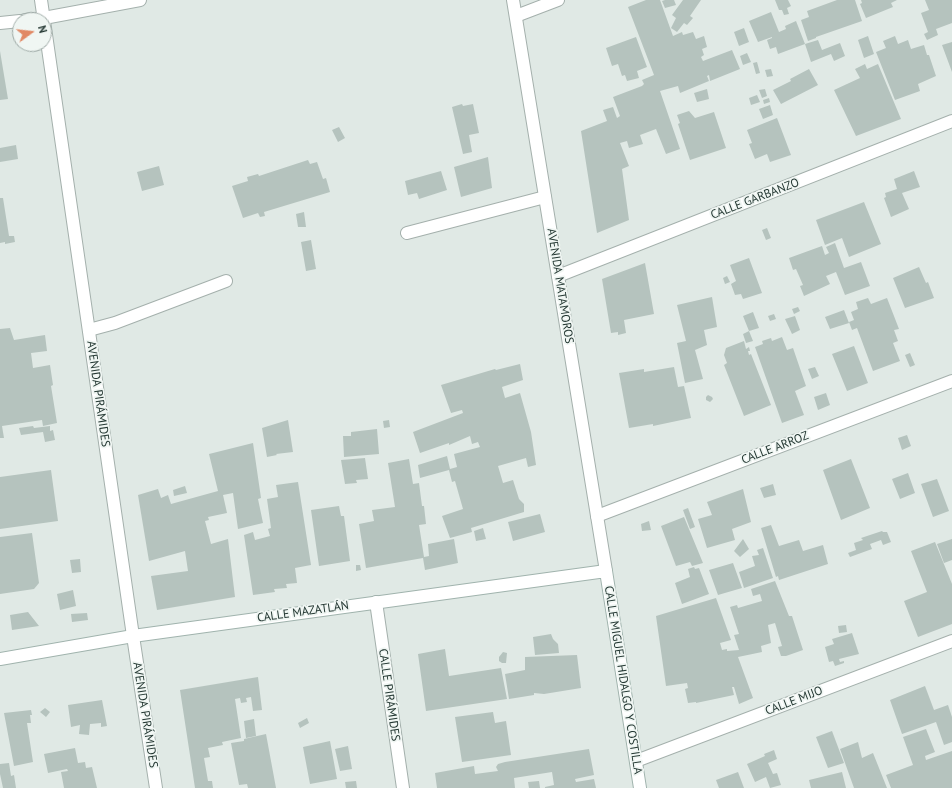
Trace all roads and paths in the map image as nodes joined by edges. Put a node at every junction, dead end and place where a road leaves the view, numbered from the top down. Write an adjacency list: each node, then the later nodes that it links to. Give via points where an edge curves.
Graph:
1 (41, 0): 5 (street, AVENIDA PIRÁMIDES)
2 (140, 0): 6 (street)
3 (513, 0): 7 (street, AVENIDA MATAMOROS)
4 (558, 0): 7 (street)
5 (43, 12)
6 (52, 16)
7 (516, 16): 12 (street, AVENIDA MATAMOROS)
8 (12, 21): 9 (street)
9 (0, 23)
10 (49, 52): 16 (street, AVENIDA PIRÁMIDES)
11 (952, 121): 14 (street, CALLE GARBANZO)
12 (545, 197): 13 (street); 14 (street, AVENIDA MATAMOROS)
13 (407, 233)
14 (558, 276): 18 (street, AVENIDA MATAMOROS)
15 (226, 281): 16 (street, via 115,323)
16 (89, 330): 21 (street, AVENIDA PIRÁMIDES)
17 (952, 381): 18 (street, CALLE ARROZ)
18 (597, 516): 19 (street, AVENIDA MATAMOROS)
19 (606, 571): 20 (street, CALLE MAZATLÁN); 24 (street, CALLE MIGUEL HIDALGO Y COSTILLA)
20 (376, 602): 21 (street, CALLE MAZATLÁN); 26 (street, CALLE PIRÁMIDES)
21 (133, 636): 23 (street, CALLE MAZATLÁN); 25 (street, AVENIDA PIRÁMIDES)
22 (952, 641): 24 (street, CALLE MIJO)
23 (0, 659)
24 (636, 761): 27 (street, CALLE MIGUEL HIDALGO Y COSTILLA)
25 (156, 788)
26 (403, 788)
27 (640, 788)

